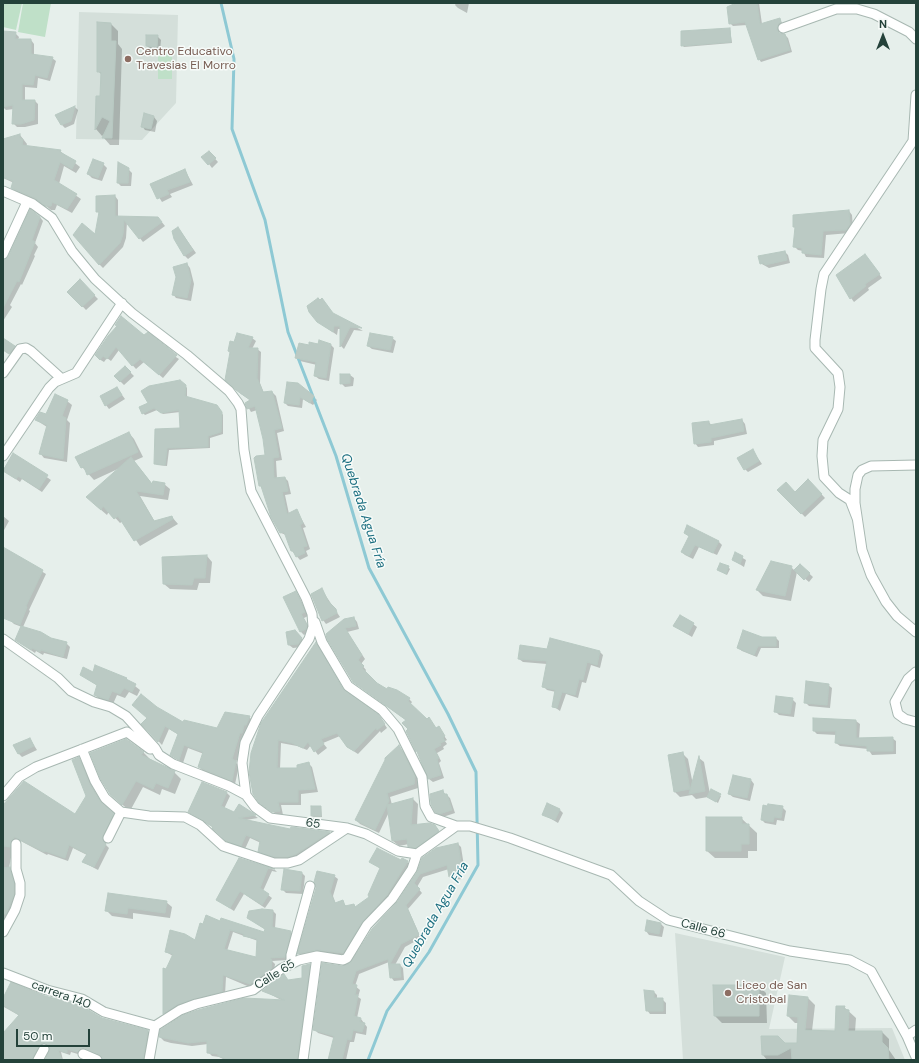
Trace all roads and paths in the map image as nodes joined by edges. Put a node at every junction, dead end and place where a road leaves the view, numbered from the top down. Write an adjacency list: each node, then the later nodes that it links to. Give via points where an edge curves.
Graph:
1 (783, 28): 2 (street, via 836,9 857,9 874,14 909,32)
2 (916, 39)
3 (916, 95): 12 (street, via 913,141 824,274 820,296 816,348 834,367 839,380 838,409 823,440 824,477 839,493 850,500)
4 (3, 191): 5 (street, Calle 66)
5 (27, 202): 6 (street); 7 (street, Calle 66, via 52,218 81,264)
6 (3, 254)
7 (122, 304): 9 (street, via 76,373); 13 (street, Calle 66, via 206,371 238,403 243,418 244,450 252,491)
8 (3, 373): 9 (street, via 16,353 26,348)
9 (62, 379): 10 (street, via 49,388)
10 (3, 456)
11 (916, 465): 12 (street, via 871,466 862,470 858,475 855,489)
12 (857, 518): 14 (street, via 862,550 871,575 897,616)
13 (312, 614): 20 (street, via 313,626 309,639 258,716 245,743 242,763); 23 (street, Calle 66, via 322,642 348,686 373,702 398,728 422,777 425,806 431,817)
14 (916, 632)
15 (3, 639): 18 (street, via 58,678 71,691 126,716)
16 (916, 672): 17 (street, via 908,679 895,702 898,714)
17 (916, 722)
18 (155, 748): 19 (street, via 150,749 127,732); 20 (street, via 159,755 173,764)
19 (82, 749): 21 (street, via 36,767 19,777); 22 (street, via 105,798)
20 (246, 795): 24 (street, 65, via 255,807 270,818)
21 (3, 796)
22 (121, 812): 24 (street, via 185,817 200,825 223,846 274,863 299,860); 25 (street)
23 (456, 826): 27 (street); 35 (street, Calle 66, via 470,826 510,838 611,875 639,901 668,920 790,951 850,960 871,971)
24 (347, 828): 27 (street, 65, via 366,834 398,851)
25 (108, 838)
26 (16, 844): 29 (street, via 20,895 16,910)
27 (417, 854): 30 (street, Calle 65, via 412,869 396,893 367,925 347,958 343,960)
28 (310, 886): 31 (street, via 291,955)
29 (3, 932)
30 (317, 956): 31 (street, Calle 65); 42 (street)
31 (291, 964): 33 (street, Calle 65, via 253,990 196,1004 180,1010)
32 (3, 973): 33 (street, carrera 140, via 82,1000 104,1012)
33 (155, 1026): 41 (street)
34 (916, 1030): 35 (street)
35 (907, 1036): 38 (street, Calle 66)
36 (44, 1049): 39 (street)
37 (82, 1054): 40 (street)
38 (916, 1057)
39 (38, 1060)
40 (97, 1060)
41 (149, 1060)
42 (303, 1060)

